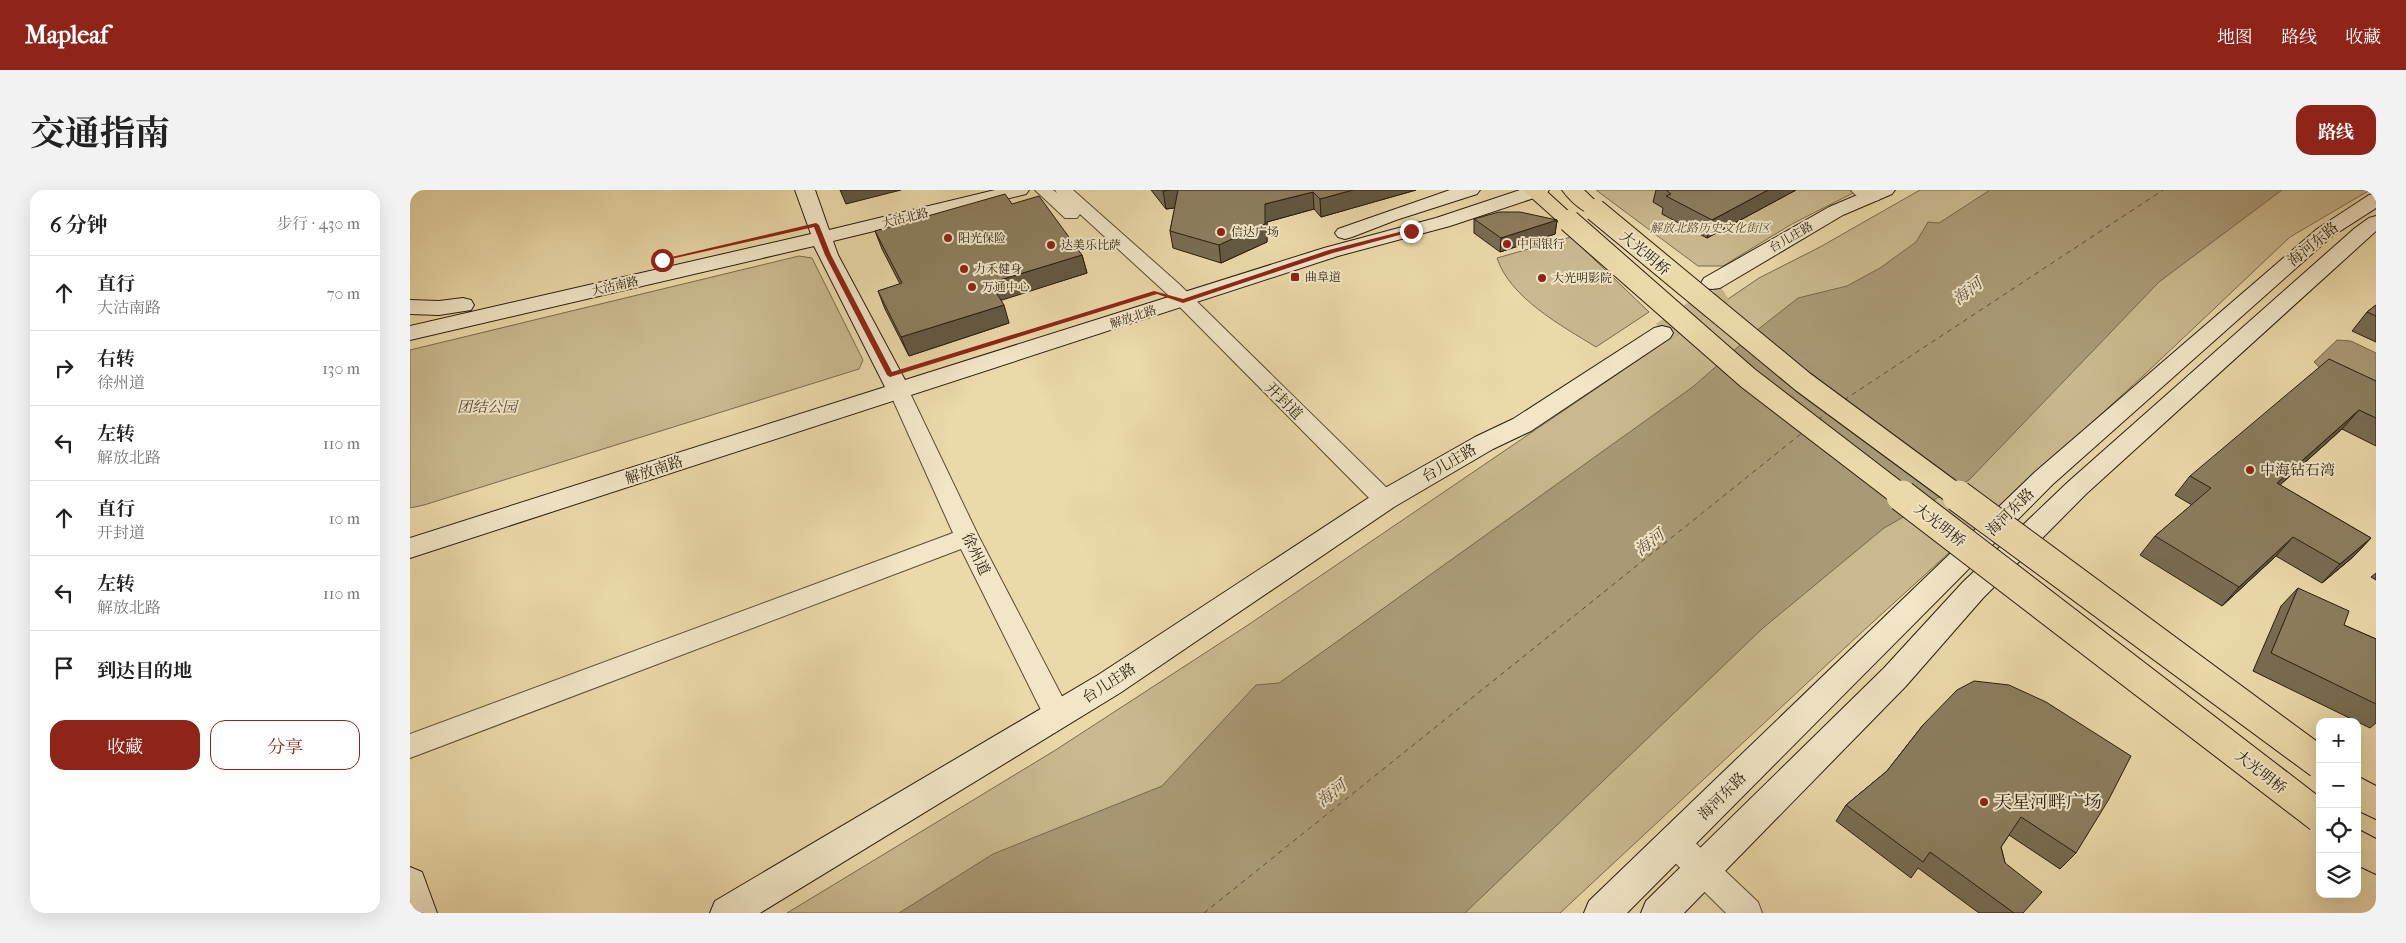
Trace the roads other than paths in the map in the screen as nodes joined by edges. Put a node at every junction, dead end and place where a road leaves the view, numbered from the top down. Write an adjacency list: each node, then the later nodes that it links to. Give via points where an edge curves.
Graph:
1 (805, 190): 12 (main road, 徐州道)
2 (965, 190): 12 (main road, 大沽北路)
3 (1019, 190): 12 (main road, 大沽北路)
4 (1044, 190): 14 (street, 开封道)
5 (1063, 190): 14 (street, 开封道)
6 (1470, 190): 14 (main road, 解放北路)
7 (1572, 190): 26 (main road, 大光明桥, bridge, via 1803,382)
8 (1536, 191): 14 (main road, 解放北路, via 1411,231); 27 (main road, 大光明桥, bridge, via 1748,378)
9 (1872, 192): 13 (main road, 台儿庄路, via 1846,216)
10 (2376, 199): 28 (main road, 海河东路, via 2324,233 2044,478)
11 (2376, 222): 31 (main road, 海河东路, via 2077,488 1973,590 1895,677)
12 (818, 232): 15 (main road, 大沽南路); 19 (main road, 大沽南路); 20 (main road, 徐州道)
13 (1718, 288)
14 (1171, 294): 20 (main road, 解放北路); 21 (street, 开封道)
15 (463, 305): 16 (main road); 17 (main road, 大沽南路)
16 (410, 307)
17 (410, 317)
18 (1657, 327): 21 (main road, 台儿庄路, via 1522,425)
19 (410, 333)
20 (895, 383): 22 (street, 徐州道); 23 (main road, 解放南路)
21 (1384, 500): 24 (main road, 台儿庄路)
22 (968, 537): 24 (street, 徐州道); 25 (street)
23 (410, 548)
24 (1058, 716): 34 (main road, 台儿庄路)
25 (410, 746)
26 (2316, 760)
27 (2316, 814)
28 (1675, 843): 31 (street); 35 (main road, 海河东路)
29 (2361, 848): 30 (main road)
30 (2376, 858)
31 (1703, 870): 36 (main road, 海河东路); 37 (street)
32 (410, 884): 33 (main road)
33 (419, 913)
34 (728, 913)
35 (1602, 913)
36 (1660, 913)
37 (1747, 913)

